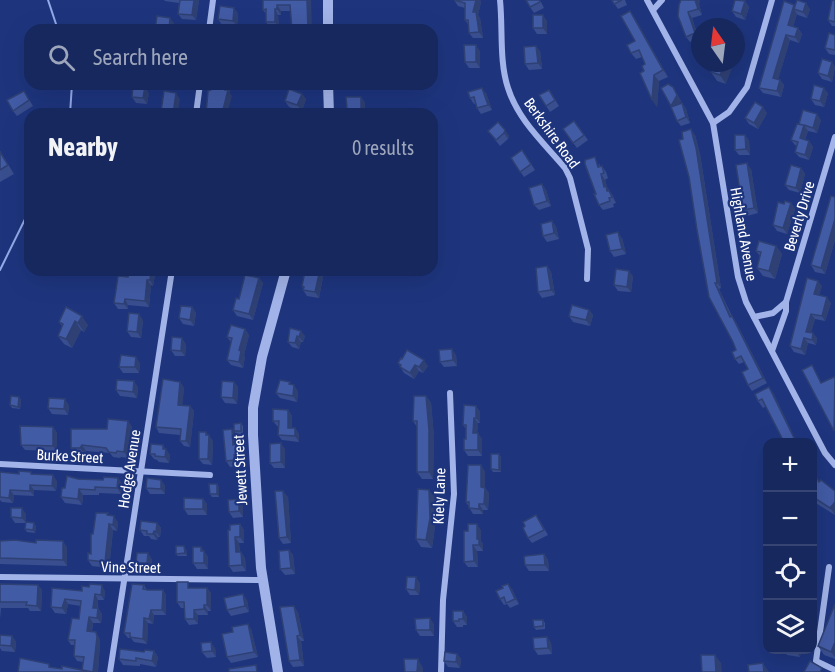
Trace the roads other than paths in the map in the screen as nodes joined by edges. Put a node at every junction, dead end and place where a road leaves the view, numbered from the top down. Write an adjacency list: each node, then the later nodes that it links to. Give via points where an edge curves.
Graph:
1 (213, 0): 8 (street)
2 (328, 0): 9 (street)
3 (500, 0): 18 (street, Berkshire Road, via 508,88 519,113 570,177 588,249)
4 (647, 0): 7 (street, Highland Avenue)
5 (662, 0): 7 (street)
6 (772, 0): 14 (street, via 747,87 729,112)
7 (653, 10): 14 (street, Highland Avenue)
8 (210, 24)
9 (328, 24)
10 (199, 90): 12 (street)
11 (328, 90): 13 (street)
12 (197, 108)
13 (329, 108)
14 (712, 123): 20 (street, Highland Avenue, via 738,277)
15 (835, 137): 19 (street, Beverly Drive)
16 (171, 276): 25 (street, Hodge Avenue)
17 (284, 276): 30 (street, Jewett Street, via 262,357 253,408)
18 (587, 279)
19 (786, 302): 20 (street, via 773,313); 21 (street, Beverly Drive)
20 (754, 317): 21 (street, Highland Avenue)
21 (772, 351): 24 (street, Highland Avenue)
22 (450, 393): 34 (street, Kiely Lane, via 454,494 443,600)
23 (0, 464): 25 (street, Burke Street)
24 (835, 465)
25 (141, 472): 26 (street, Burke Street); 29 (street, Hodge Avenue)
26 (210, 475)
27 (829, 567): 31 (street, via 816,661)
28 (0, 577): 29 (street, Vine Street)
29 (124, 579): 30 (street, Vine Street); 32 (street, Hodge Avenue)
30 (262, 580): 33 (street, Jewett Street)
31 (835, 670)
32 (110, 672)
33 (278, 672)
34 (441, 672)

